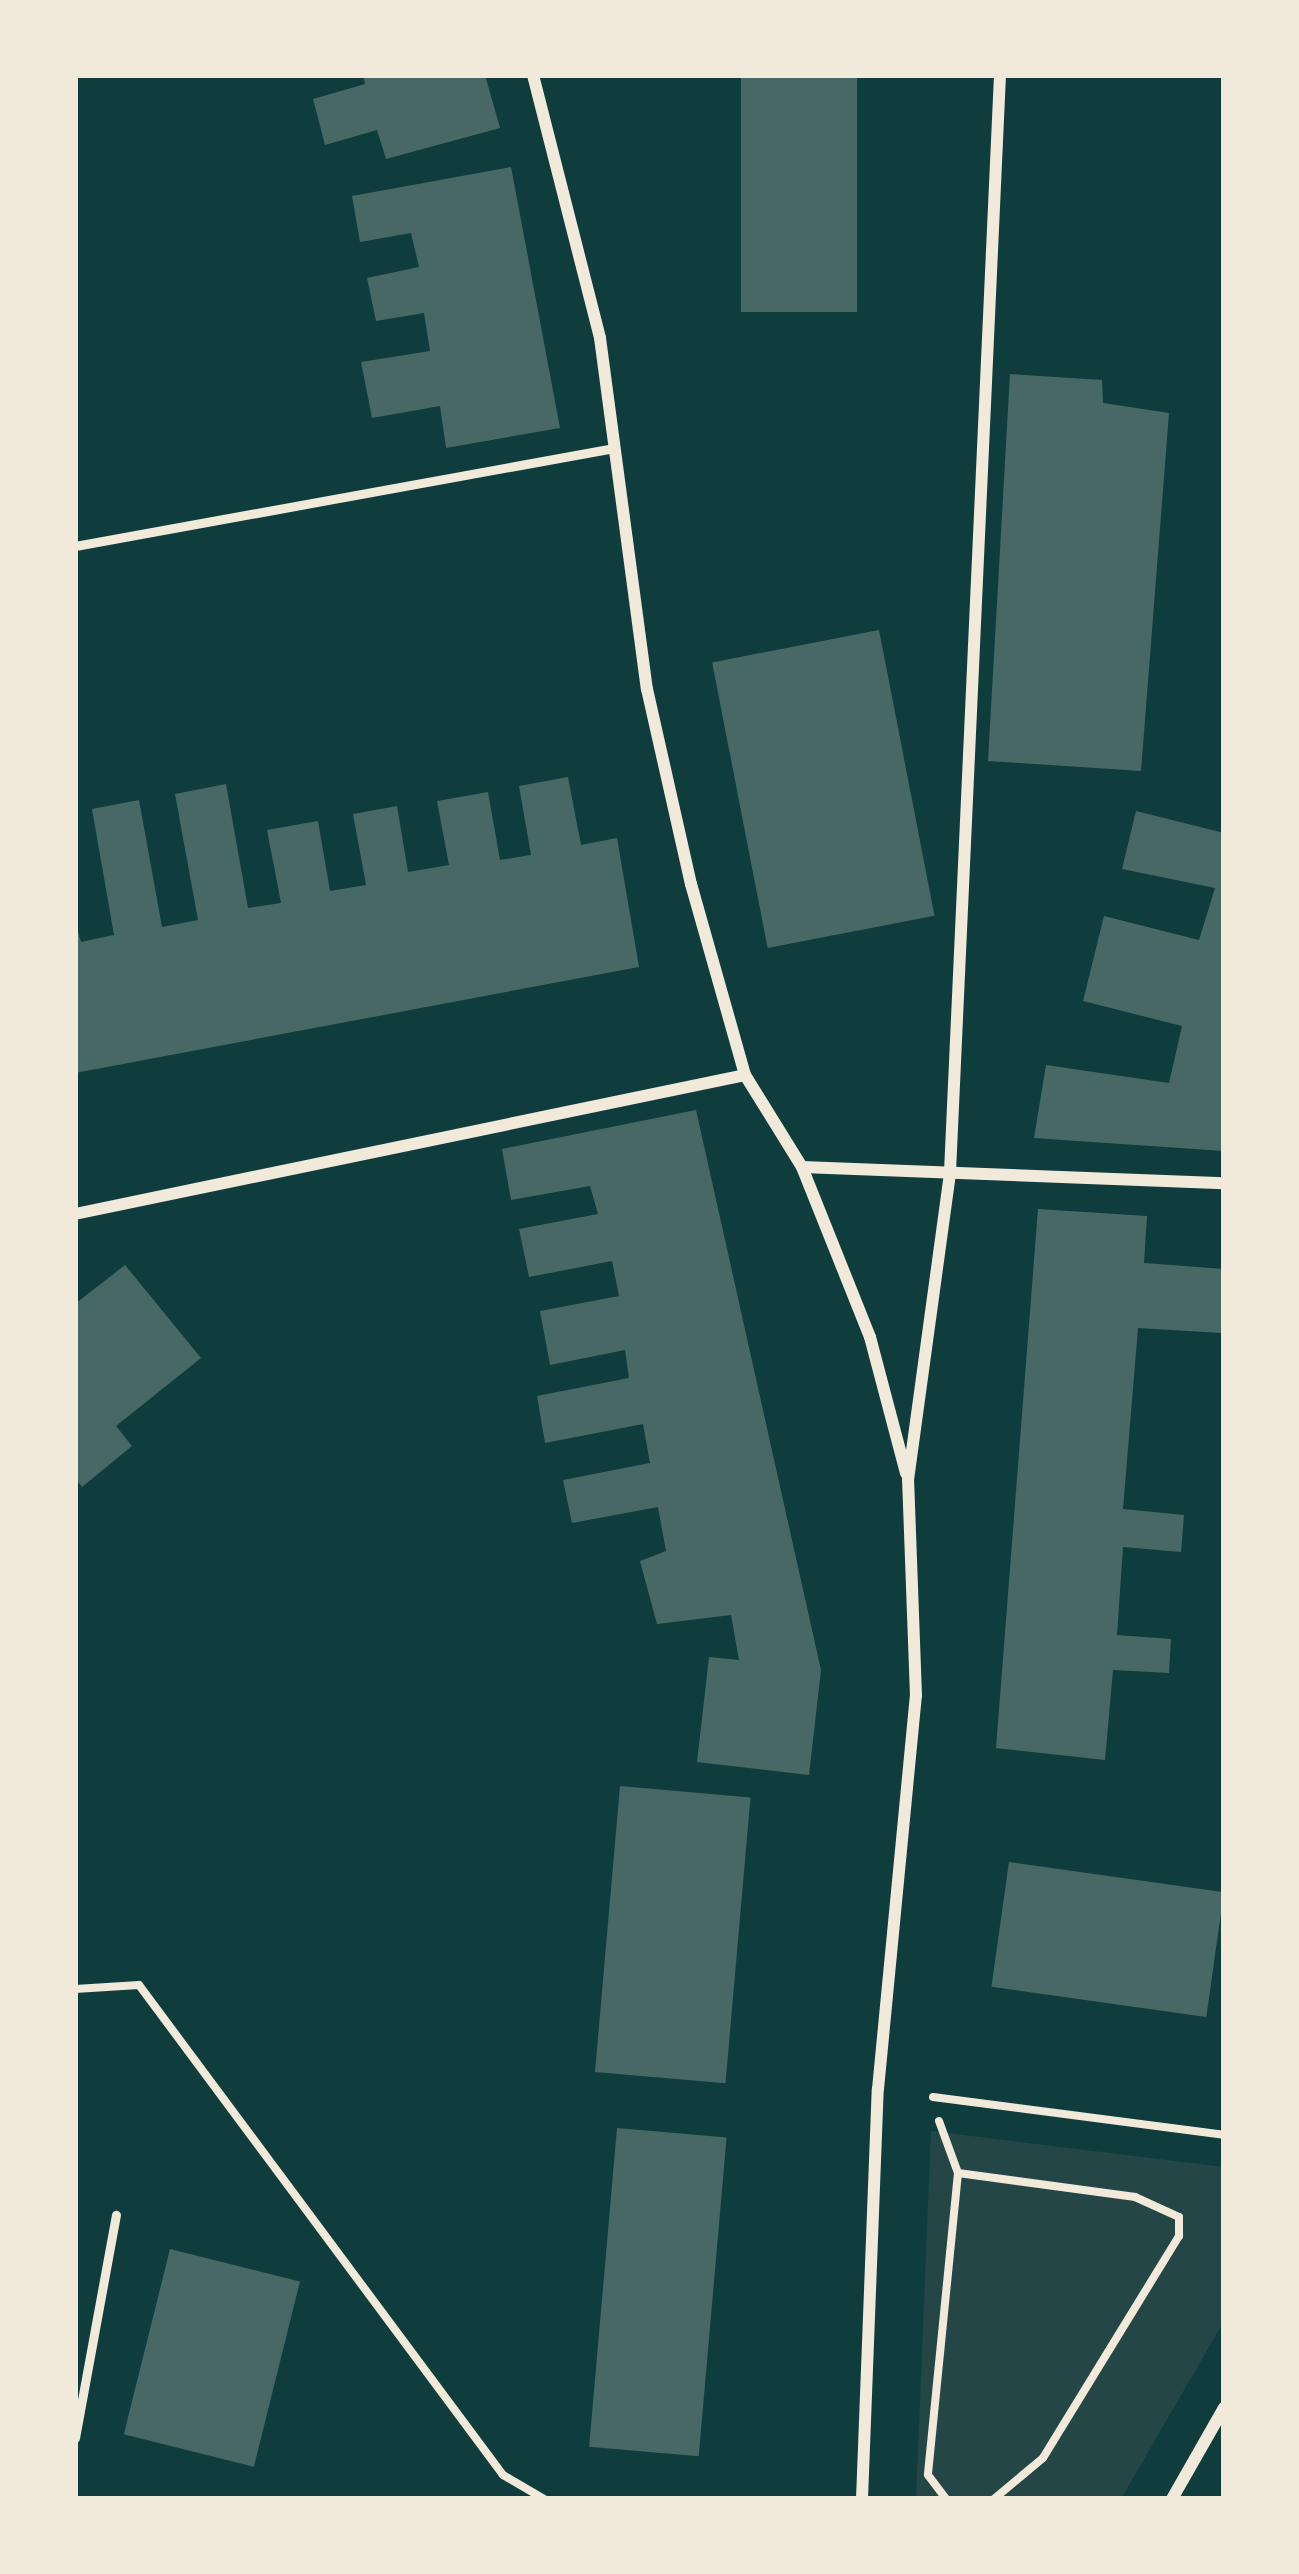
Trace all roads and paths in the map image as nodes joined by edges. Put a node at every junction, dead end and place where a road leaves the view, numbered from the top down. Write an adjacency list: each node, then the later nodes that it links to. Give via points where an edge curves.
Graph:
1 (533, 75): 3 (street, via 600,338)
2 (1000, 75): 7 (street)
3 (614, 448): 4 (lane); 5 (street, via 646,689)
4 (75, 546)
5 (745, 1076): 6 (street); 9 (street)
6 (802, 1167): 7 (street); 10 (street, via 870,1337)
7 (950, 1172): 8 (street); 10 (street)
8 (1224, 1183)
9 (75, 1214)
10 (908, 1480): 12 (street, via 916,1696)
11 (75, 1989): 19 (path, via 139,1985 503,2475)
12 (878, 2089): 13 (path); 20 (street)
13 (930, 2097): 14 (path); 15 (path)
14 (1224, 2135)
15 (958, 2173): 21 (path, via 928,2475); 22 (path, via 1136,2197 1179,2217 1179,2236 1043,2458)
16 (116, 2215): 18 (lane)
17 (1224, 2408): 23 (street)
18 (75, 2438)
19 (544, 2499)
20 (862, 2499)
21 (946, 2499)
22 (994, 2499)
23 (1172, 2499)

